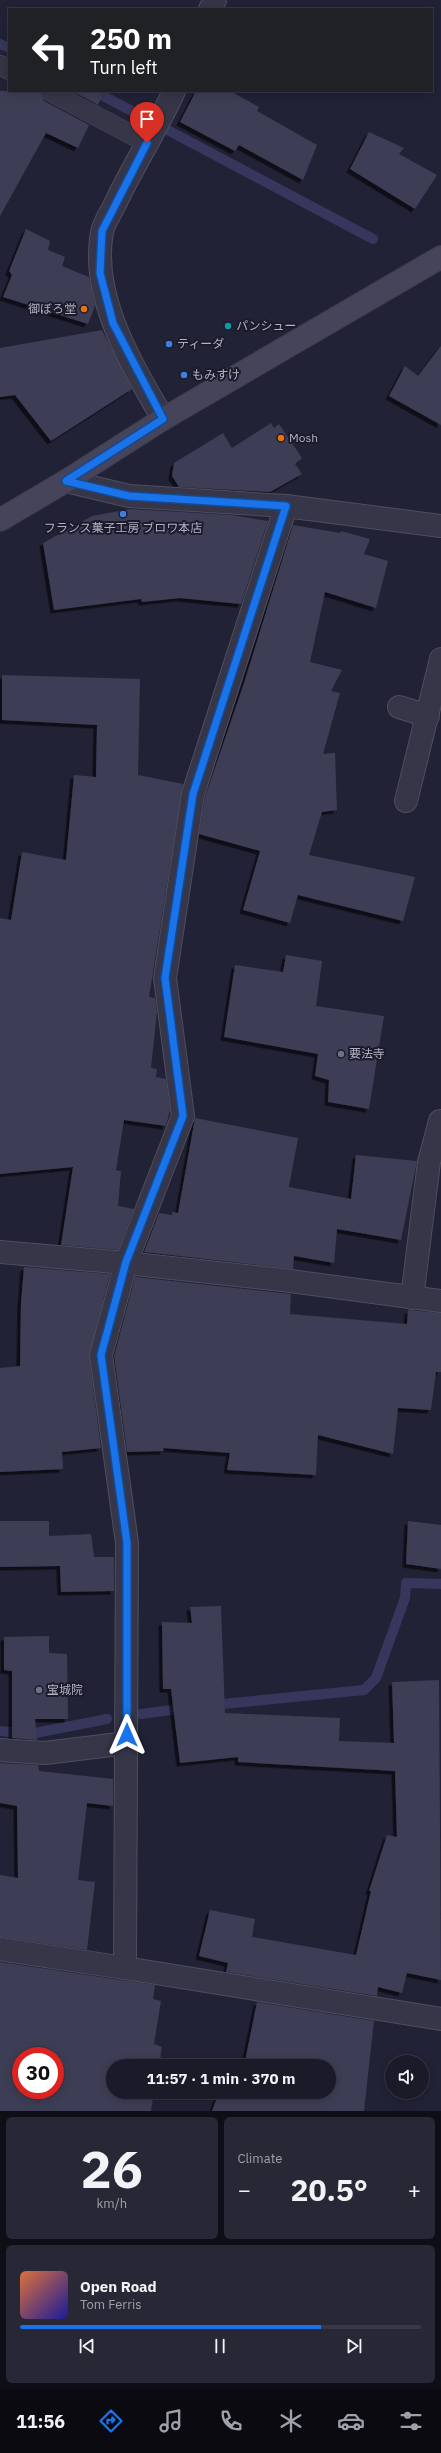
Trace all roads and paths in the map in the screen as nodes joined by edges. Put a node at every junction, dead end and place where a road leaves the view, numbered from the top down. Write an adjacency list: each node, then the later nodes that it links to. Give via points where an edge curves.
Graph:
1 (52, 92): 3 (lane)
2 (174, 92): 3 (street)
3 (154, 132): 5 (street, via 102,231 100,273 113,323)
4 (441, 256): 5 (main road)
5 (163, 419): 6 (main road)
6 (66, 481): 7 (street, via 129,496); 8 (main road)
7 (286, 506): 9 (street); 16 (street, via 193,794 165,978 183,1116)
8 (0, 520)
9 (441, 526)
10 (441, 659): 12 (street)
11 (399, 707): 12 (street)
12 (428, 716): 13 (street)
13 (406, 801)
14 (440, 1121): 17 (street, via 429,1162)
15 (0, 1252): 16 (street)
16 (126, 1262): 17 (street); 19 (street, via 101,1355 127,1543)
17 (412, 1298): 18 (street)
18 (441, 1301)
19 (127, 1727): 20 (street, via 45,1753); 22 (street)
20 (0, 1750)
21 (0, 1949): 22 (street)
22 (126, 1968): 23 (street)
23 (441, 2019)

